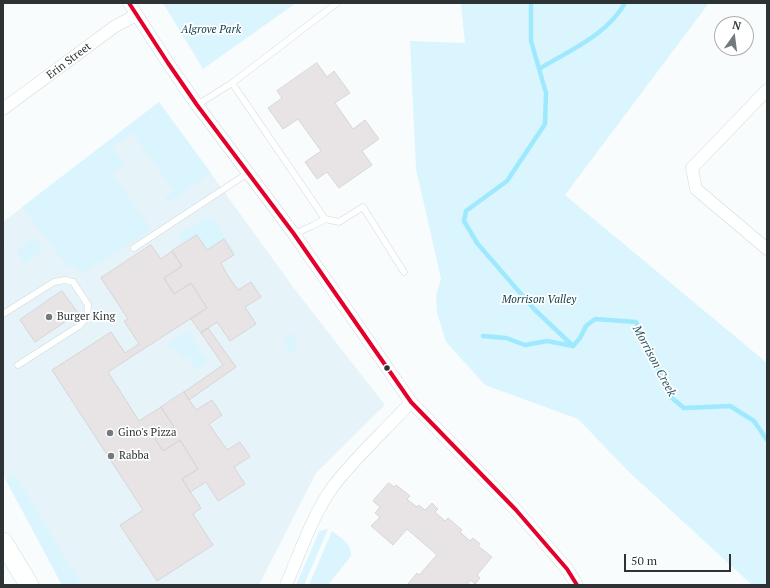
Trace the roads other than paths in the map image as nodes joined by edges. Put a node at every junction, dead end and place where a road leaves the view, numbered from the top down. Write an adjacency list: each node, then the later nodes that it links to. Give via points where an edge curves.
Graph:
1 (129, 3): 3 (street)
2 (337, 3): 4 (lane)
3 (136, 15): 6 (street); 7 (street, Erin Street, via 114,27)
4 (232, 83): 6 (lane); 9 (lane)
5 (767, 90): 12 (street, via 692,168 696,189)
6 (197, 105): 8 (street)
7 (3, 109)
8 (248, 173): 10 (street); 11 (lane)
9 (325, 219): 10 (lane); 13 (lane, via 339,222 363,207)
10 (294, 234): 16 (street)
11 (134, 248)
12 (767, 249)
13 (404, 272)
14 (3, 314): 15 (lane, via 54,282 65,280 73,282 88,305 87,317 79,326)
15 (18, 365)
16 (411, 402): 19 (street, via 332,488 318,511); 20 (street, via 516,510 567,569)
17 (3, 542): 18 (main road)
18 (29, 585)
19 (286, 585)
20 (577, 585)

